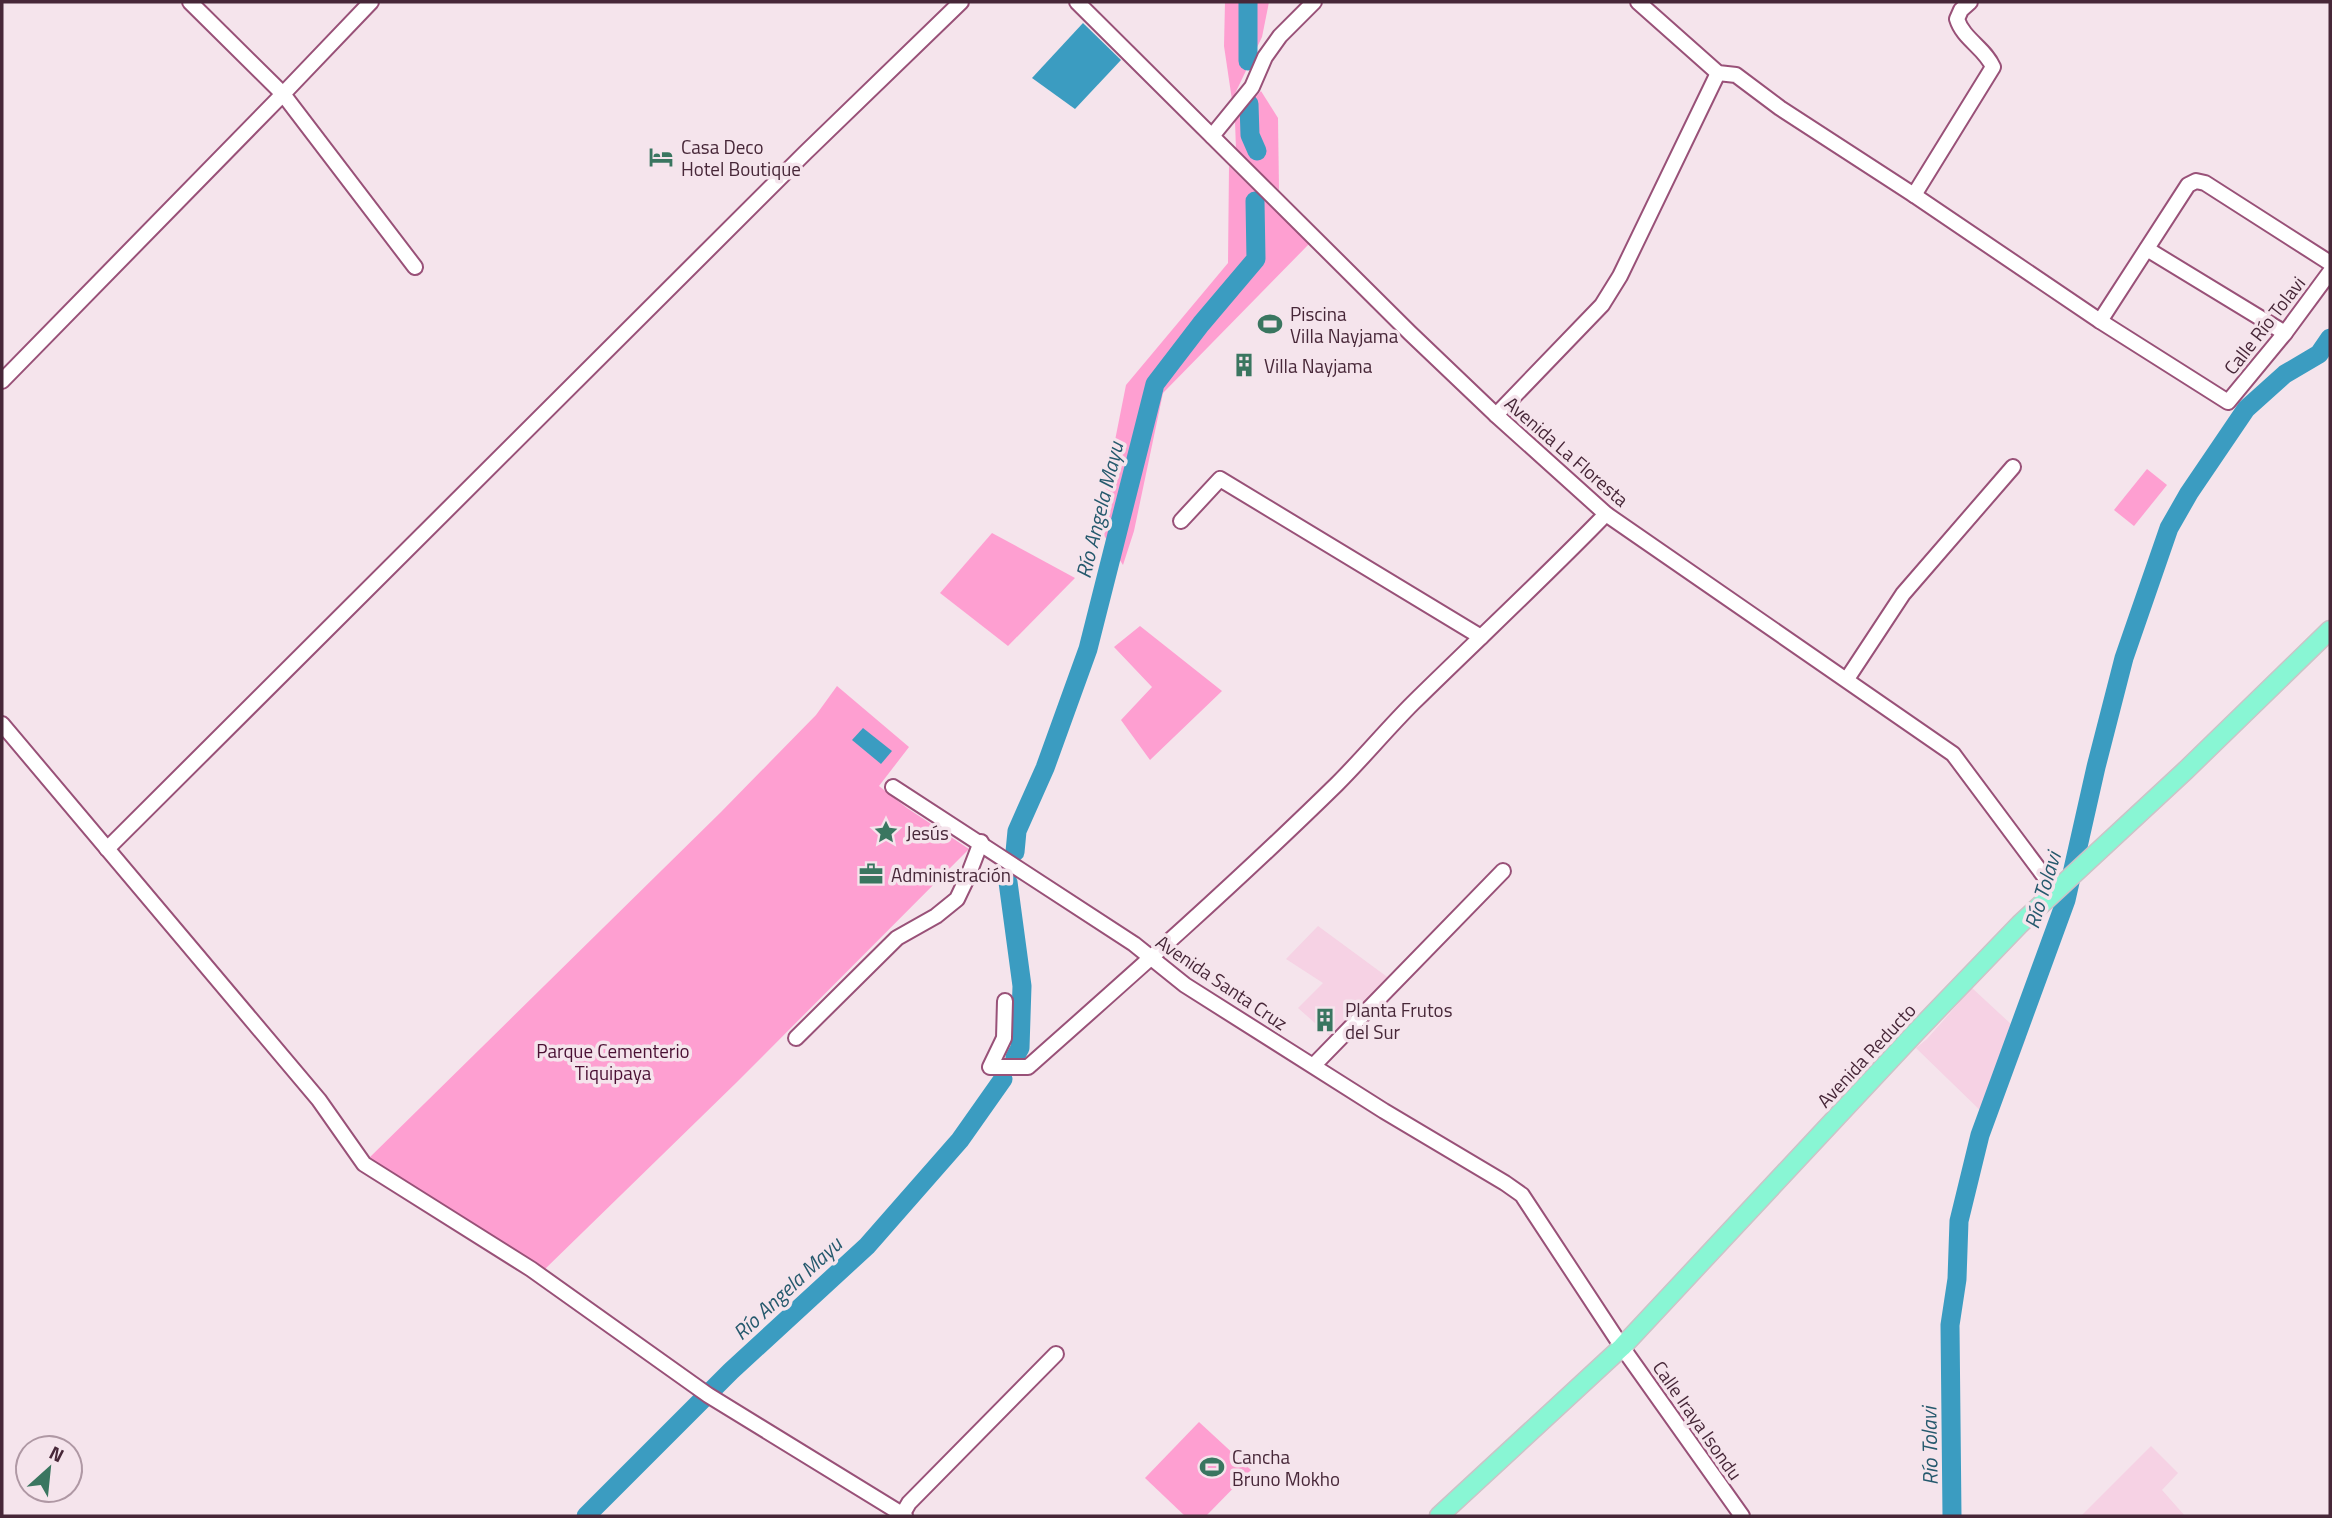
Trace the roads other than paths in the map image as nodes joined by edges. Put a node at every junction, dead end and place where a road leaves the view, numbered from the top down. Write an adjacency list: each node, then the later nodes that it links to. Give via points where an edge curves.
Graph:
1 (190, 2): 9 (street)
2 (371, 2): 9 (street)
3 (961, 2): 29 (street)
4 (1077, 2): 10 (street, Avenida La Floresta)
5 (1314, 2): 10 (street, via 1280,36 1252,87)
6 (1638, 2): 8 (street)
7 (1970, 2): 11 (street, via 1957,19 1993,67)
8 (1718, 73): 11 (street, via 1736,75); 19 (street, via 1602,305)
9 (284, 94): 14 (street); 18 (street)
10 (1212, 136): 19 (street, Avenida La Floresta)
11 (1914, 195): 16 (street)
12 (2147, 249): 13 (street, via 2188,185 2196,181); 16 (street); 17 (street)
13 (2330, 262)
14 (415, 267)
15 (2330, 272): 17 (street, Calle Río Tolavi)
16 (2100, 320): 17 (street, Calle Río Tolavi, via 2228,402)
17 (2285, 332)
18 (2, 381)
19 (1496, 415): 21 (street, Avenida La Floresta)
20 (2013, 467): 25 (street, via 1903,594)
21 (1606, 514): 24 (street); 25 (street, Avenida La Floresta)
22 (1181, 521): 24 (street, via 1220,479)
23 (2330, 631): 31 (main road, Avenida Reducto)
24 (1481, 637): 32 (street, via 1339,782)
25 (1847, 679): 31 (street, Avenida La Floresta, via 1953,754)
26 (2, 724): 29 (street)
27 (893, 787): 28 (street, Avenida Santa Cruz)
28 (981, 842): 32 (street, Avenida Santa Cruz); 34 (street, via 957,899 897,938)
29 (107, 849): 38 (street, via 319,1100 364,1164 531,1269 708,1395)
30 (1503, 871): 35 (street)
31 (2059, 890): 36 (main road, Avenida Reducto, via 1917,1031)
32 (1150, 959): 33 (street, via 1028,1067 990,1067 1004,1038); 35 (street, Avenida Santa Cruz)
33 (1005, 1001)
34 (796, 1038)
35 (1314, 1065): 36 (street, Avenida Santa Cruz, via 1522,1195)
36 (1622, 1347): 39 (main road, Avenida Reducto); 40 (street, Calle Iraya Isondu)
37 (1056, 1354): 38 (street, via 909,1503)
38 (904, 1515)
39 (1439, 1516)
40 (1742, 1516)

